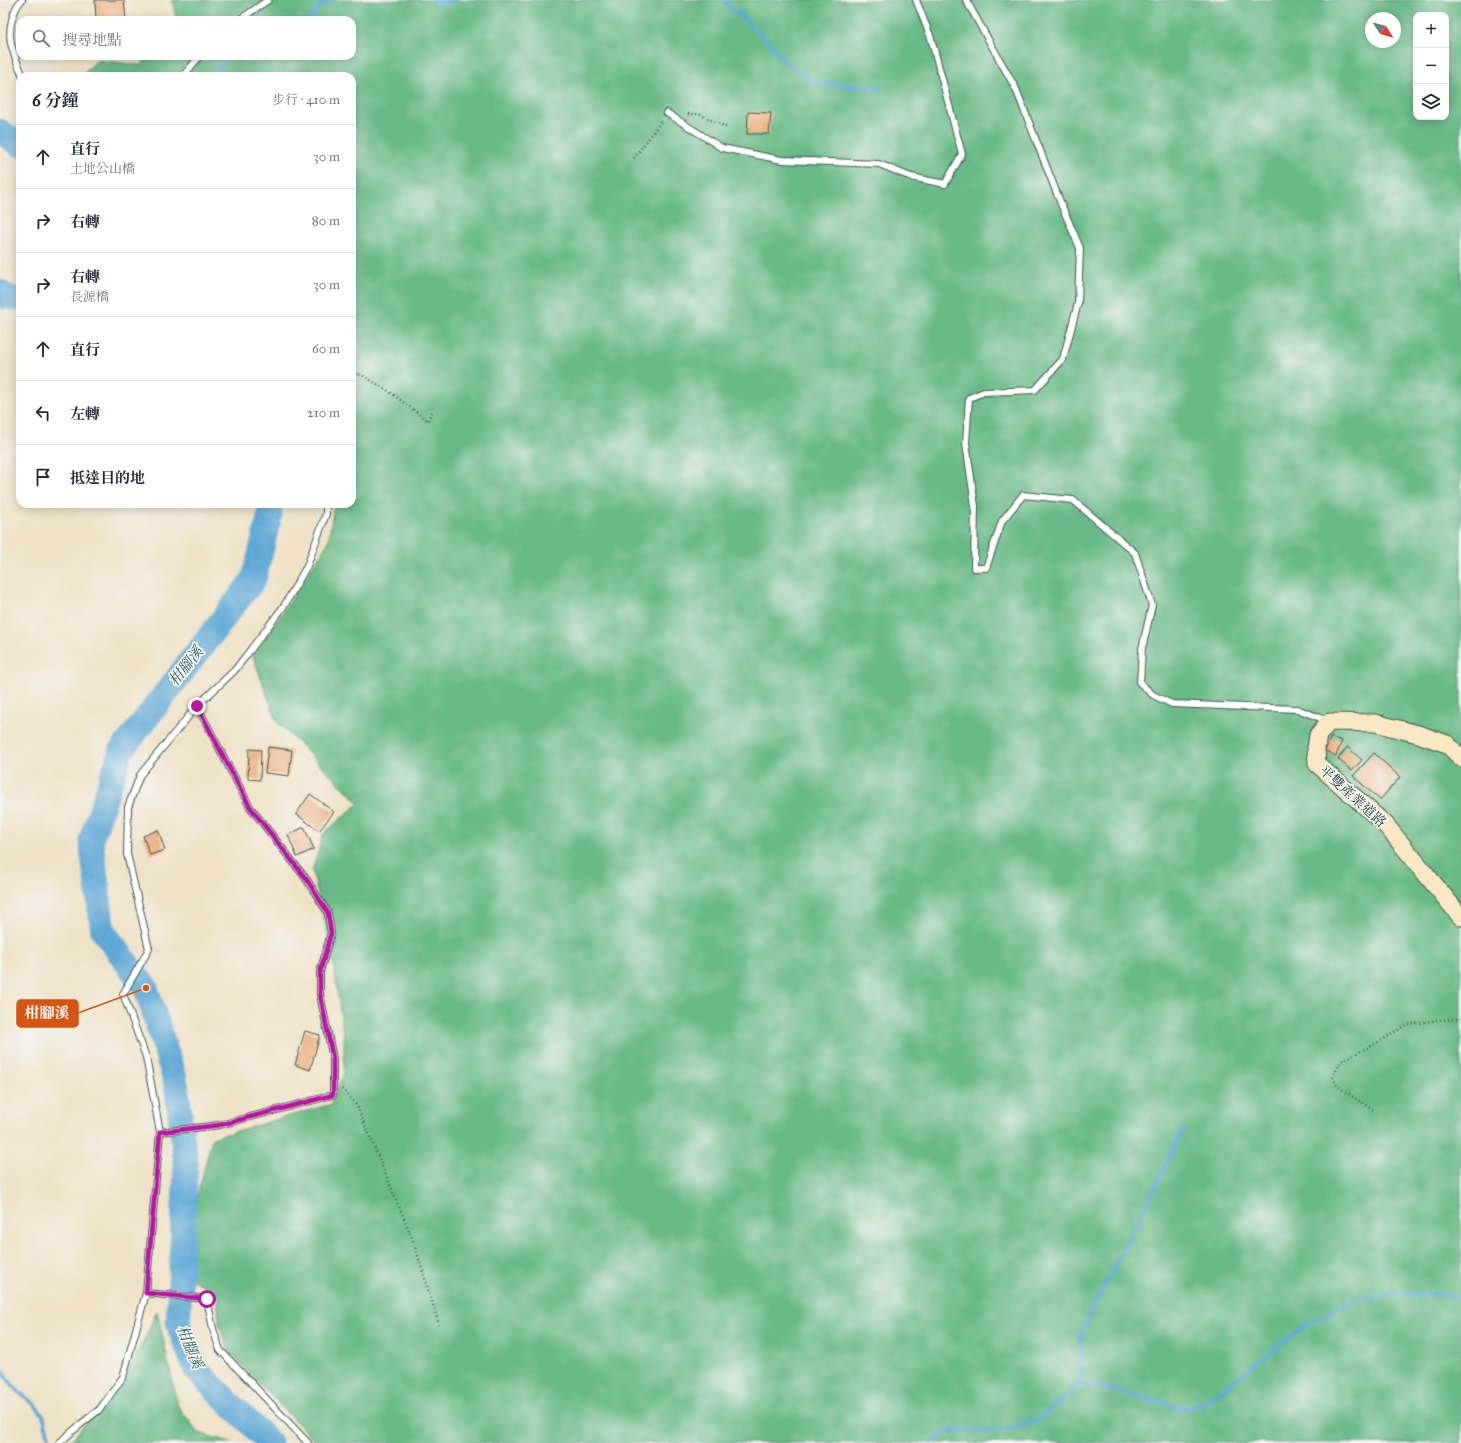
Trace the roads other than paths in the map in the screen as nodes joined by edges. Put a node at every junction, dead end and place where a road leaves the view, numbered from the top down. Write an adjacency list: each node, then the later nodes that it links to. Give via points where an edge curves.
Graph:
1 (22, 0): 6 (lane, via 10,24 11,46)
2 (268, 0): 5 (lane)
3 (916, 0): 11 (lane, via 931,38 962,154 944,184 911,177 879,164 782,160 722,148)
4 (966, 0): 14 (lane, via 1016,89 1080,248 1078,303 1063,359 1035,390 984,392 969,398 966,443 975,506 974,568 986,568 1002,521 1023,494 1073,500 1135,553 1152,605 1142,649 1140,683 1153,695 1172,704 1297,709)
5 (244, 16)
6 (16, 58)
7 (17, 60): 9 (lane)
8 (197, 60): 10 (lane)
9 (21, 72)
10 (186, 72)
11 (667, 114)
12 (326, 508): 13 (lane, via 307,566 284,606 235,670)
13 (197, 706): 17 (lane, via 140,775 128,807 127,854 149,949 123,994 146,1057); 17 (lane, via 250,807 307,880 328,913 331,933 320,972 320,994 333,1059 333,1095 220,1125)
14 (1329, 722): 15 (street, via 1375,724 1418,734 1447,744); 16 (street, 平雙產業道路, via 1318,734 1317,764 1385,824)
15 (1461, 758)
16 (1461, 917)
17 (160, 1132): 18 (lane)
18 (146, 1293): 19 (lane, via 123,1377 100,1409); 20 (lane, via 207,1299 220,1350)
19 (59, 1443)
20 (308, 1443)

